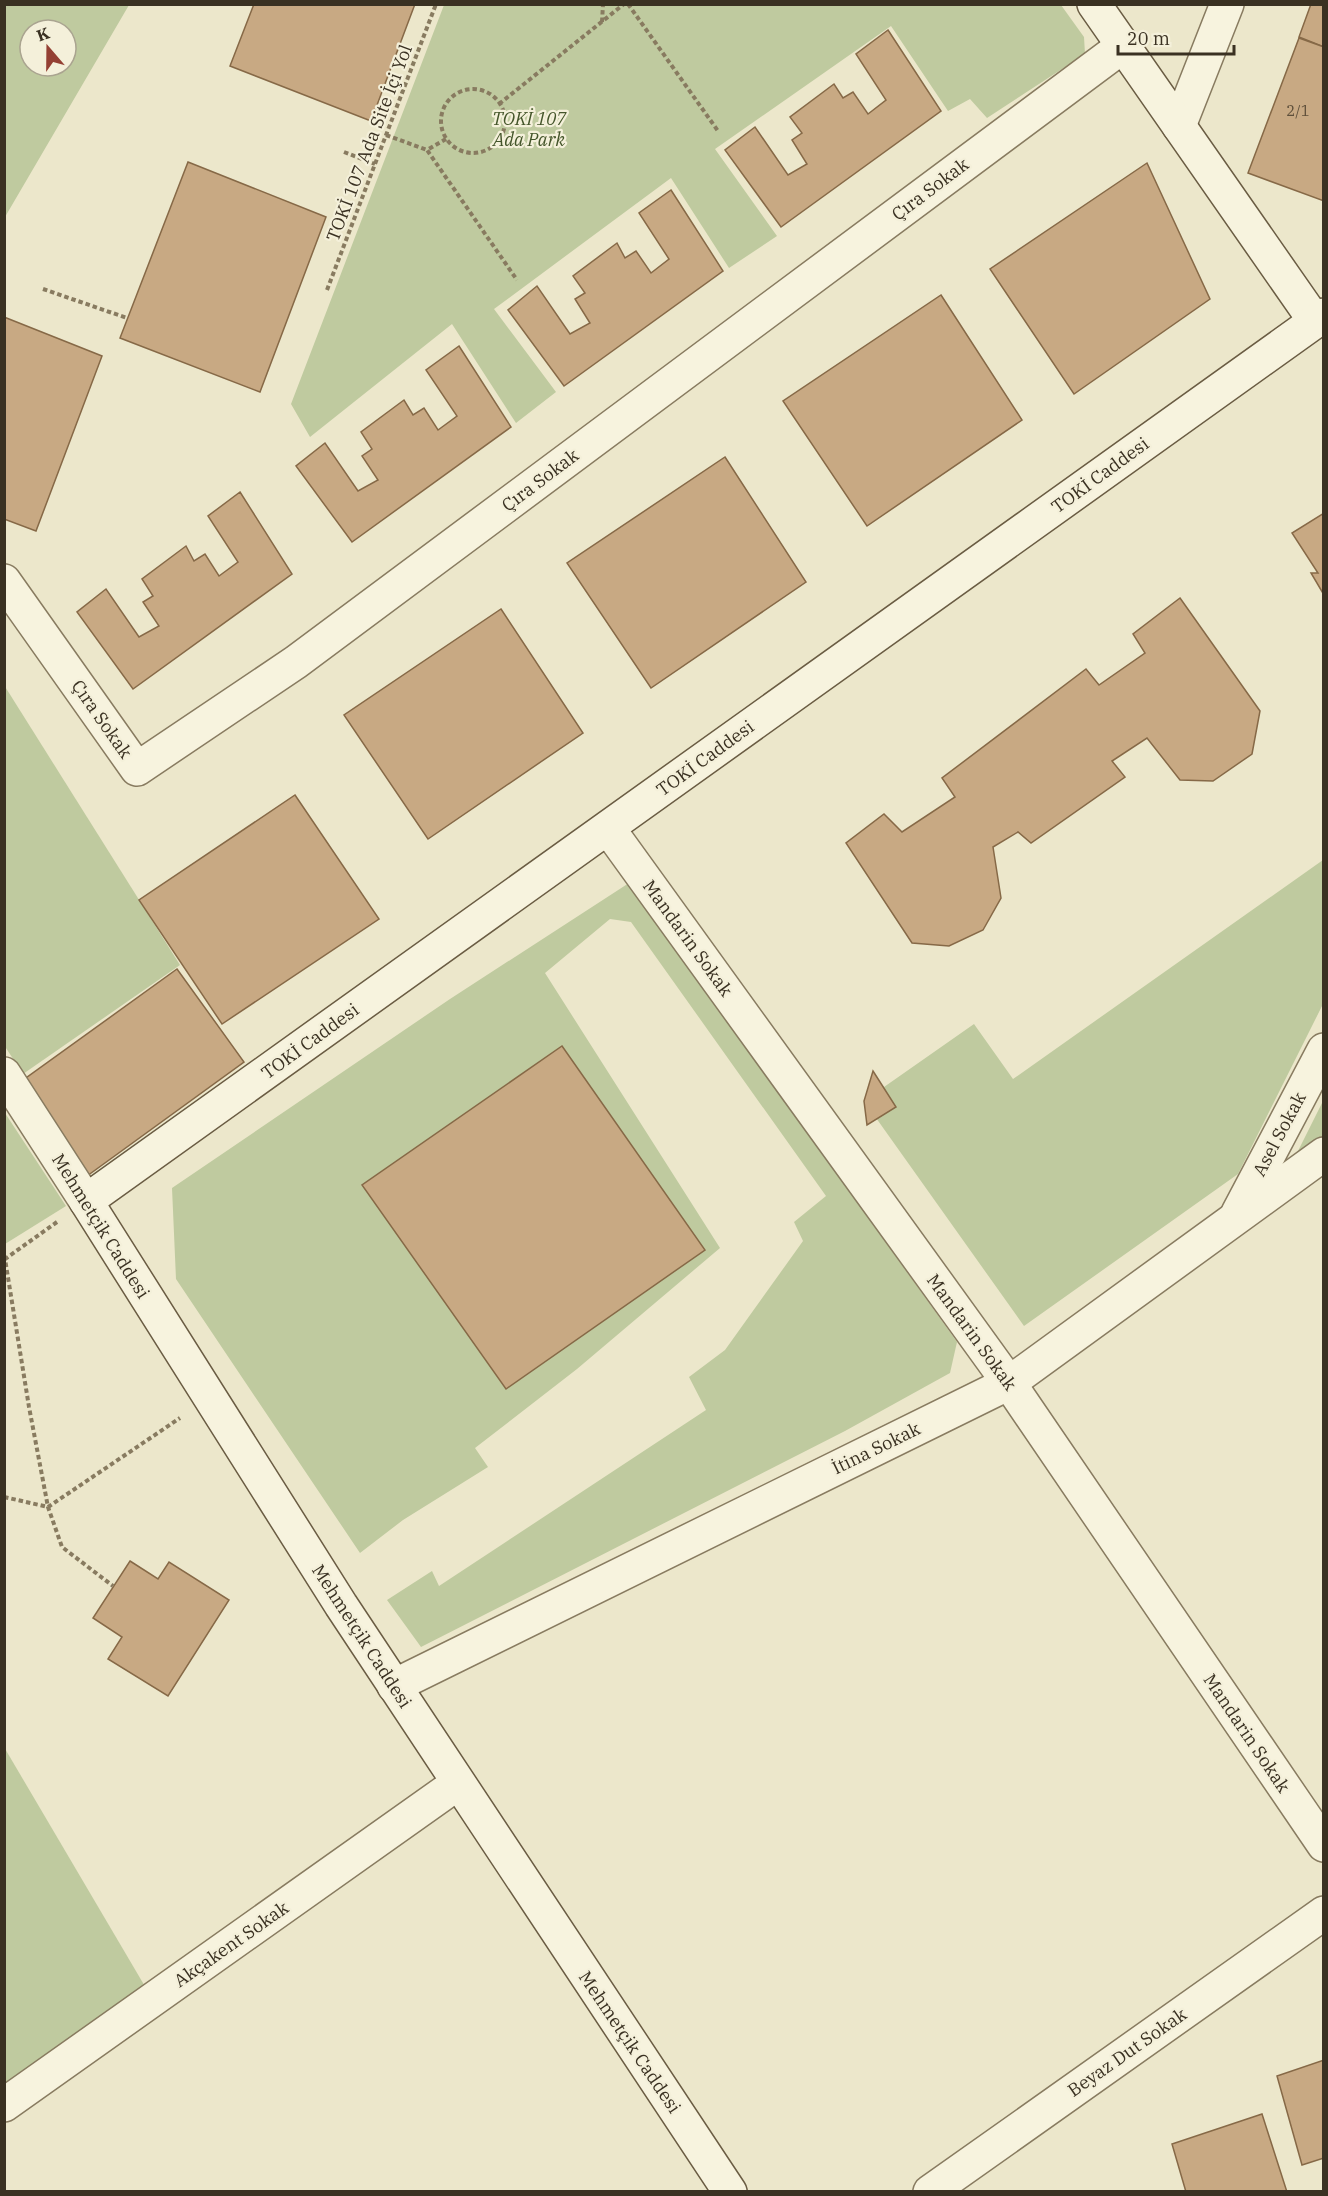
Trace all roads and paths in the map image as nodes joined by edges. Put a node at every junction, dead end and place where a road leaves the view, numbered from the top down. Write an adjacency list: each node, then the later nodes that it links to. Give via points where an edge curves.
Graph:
1 (436, 4): 11 (path, TOKİ 107 Ada Site İçi Yol)
2 (603, 4): 6 (path)
3 (626, 4): 6 (path); 10 (path)
4 (1094, 4): 7 (street)
5 (1227, 4): 9 (street)
6 (602, 22): 8 (path)
7 (1123, 46): 9 (street); 21 (street, Çıra Sokak, via 297,662 137,769)
8 (500, 104): 12 (path, via 504,128 494,146 474,153 454,147); 12 (path, via 490,94 470,89 461,92 452,98 441,117)
9 (1179, 126): 20 (street)
10 (718, 131)
11 (386, 135): 13 (path); 15 (path, TOKİ 107 Ada Site İçi Yol)
12 (446, 139): 13 (path)
13 (427, 150): 16 (path)
14 (344, 152): 15 (path)
15 (375, 164): 18 (path, TOKİ 107 Ada Site İçi Yol)
16 (517, 280)
17 (43, 288): 19 (path)
18 (327, 290)
19 (127, 318)
20 (1319, 318): 22 (street, TOKİ Caddesi)
21 (4, 581)
22 (608, 828): 26 (street, TOKİ Caddesi); 28 (street, Mandarin Sokak)
23 (1323, 1050): 27 (street, Asel Sokak)
24 (4, 1074): 26 (street, Mehmetçik Caddesi)
25 (1323, 1154): 27 (street, İtina Sokak)
26 (86, 1201): 31 (path, via 5,1259); 33 (street, Mehmetçik Caddesi)
27 (1235, 1219): 28 (street, İtina Sokak)
28 (1009, 1383): 33 (street, İtina Sokak); 35 (street, Mandarin Sokak)
29 (184, 1416): 31 (path)
30 (4, 1497): 31 (path)
31 (48, 1507): 32 (path, via 62,1547)
32 (113, 1586)
33 (394, 1686): 34 (street, Mehmetçik Caddesi)
34 (458, 1783): 37 (street, Akçakent Sokak); 38 (street, Mehmetçik Caddesi)
35 (1323, 1845)
36 (1323, 1913): 39 (street, Beyaz Dut Sokak)
37 (4, 2105)
38 (730, 2192)
39 (930, 2192)

